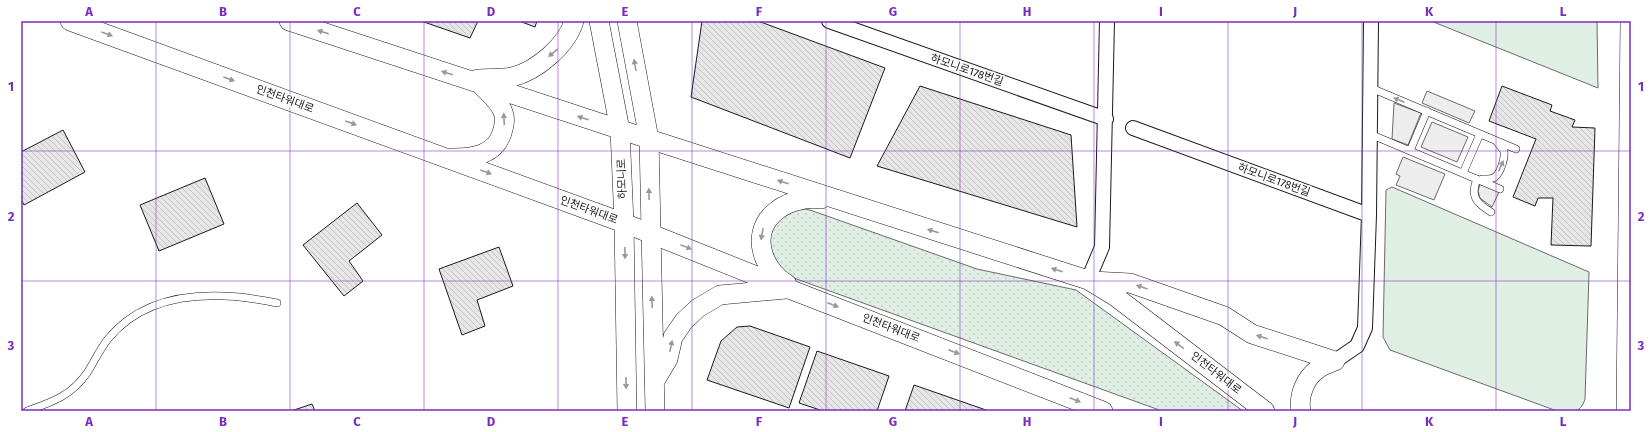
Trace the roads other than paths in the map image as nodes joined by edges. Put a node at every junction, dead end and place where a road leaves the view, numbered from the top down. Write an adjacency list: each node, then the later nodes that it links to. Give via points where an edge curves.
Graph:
1 (70, 21): 22 (main road, 인천타워대로, one-way to 22)
2 (289, 21): 10 (main road, 인천타워대로, one-way to 2)
3 (574, 21): 10 (main road, one-way to 10, via 559,48 535,67 512,77)
4 (599, 21): 15 (main road, 하모니로)
5 (627, 21): 19 (main road, one-way to 5)
6 (829, 21): 13 (street, 하모니로178번길)
7 (1107, 21): 13 (street)
8 (1371, 21): 11 (street)
9 (1630, 21): 44 (main road)
10 (473, 81): 15 (main road, 인천타워대로, one-way to 10); 22 (main road, one-way to 10, via 480,155 493,148 501,136 505,121 504,113 494,97)
11 (1370, 88): 12 (lane, one-way to 11); 16 (street)
12 (1427, 111): 17 (lane); 21 (lane)
13 (1106, 118): 31 (street, via 1102,247)
14 (1133, 128): 28 (street, 하모니로178번길)
15 (620, 130): 19 (main road, 인천타워대로); 29 (main road, 하모니로)
16 (1370, 134): 21 (lane); 28 (street)
17 (1480, 134): 18 (lane); 23 (lane)
18 (1489, 138): 20 (lane); 24 (lane, one-way to 18, via 1487,180 1496,177 1504,159 1502,148)
19 (649, 139): 26 (main road, 인천타워대로, one-way to 19); 30 (main road, one-way to 19)
20 (1516, 149)
21 (1410, 151): 23 (lane)
22 (446, 158): 29 (main road, 인천타워대로, one-way to 29)
23 (1463, 173): 24 (lane)
24 (1474, 178): 25 (lane); 27 (lane, via 1474,196 1480,205)
25 (1500, 189)
26 (853, 205): 31 (main road, 인천타워대로, one-way to 26); 32 (main road, one-way to 32, via 808,198 784,206 772,215 764,226 760,238 761,249 767,263 773,272)
27 (1491, 212)
28 (1369, 215): 35 (street, via 1365,328 1357,346)
29 (624, 222): 30 (main road, 인천타워대로); 39 (main road, 하모니로, one-way to 39)
30 (650, 233): 32 (main road, 인천타워대로, one-way to 32); 37 (main road, one-way to 30)
31 (1088, 280): 34 (main road, one-way to 31, via 1252,334 1224,316 1130,283); 42 (main road, 인천타워대로, one-way to 31, via 1116,297)
32 (797, 291): 37 (main road, one-way to 32, via 668,359 673,337 684,321 698,308 720,295); 41 (main road, 인천타워대로, one-way to 41)
33 (277, 303): 38 (lane, via 256,298 209,295 170,300 146,310 111,336 75,387 55,402)
34 (1299, 348): 35 (main road); 36 (main road, via 1308,357 1311,366)
35 (1335, 361): 36 (main road, via 1317,369)
36 (1309, 378): 43 (main road, via 1300,394)
37 (655, 381): 40 (main road)
38 (27, 411)
39 (627, 411)
40 (656, 411)
41 (1102, 411)
42 (1265, 411)
43 (1301, 411)
44 (1626, 411)

